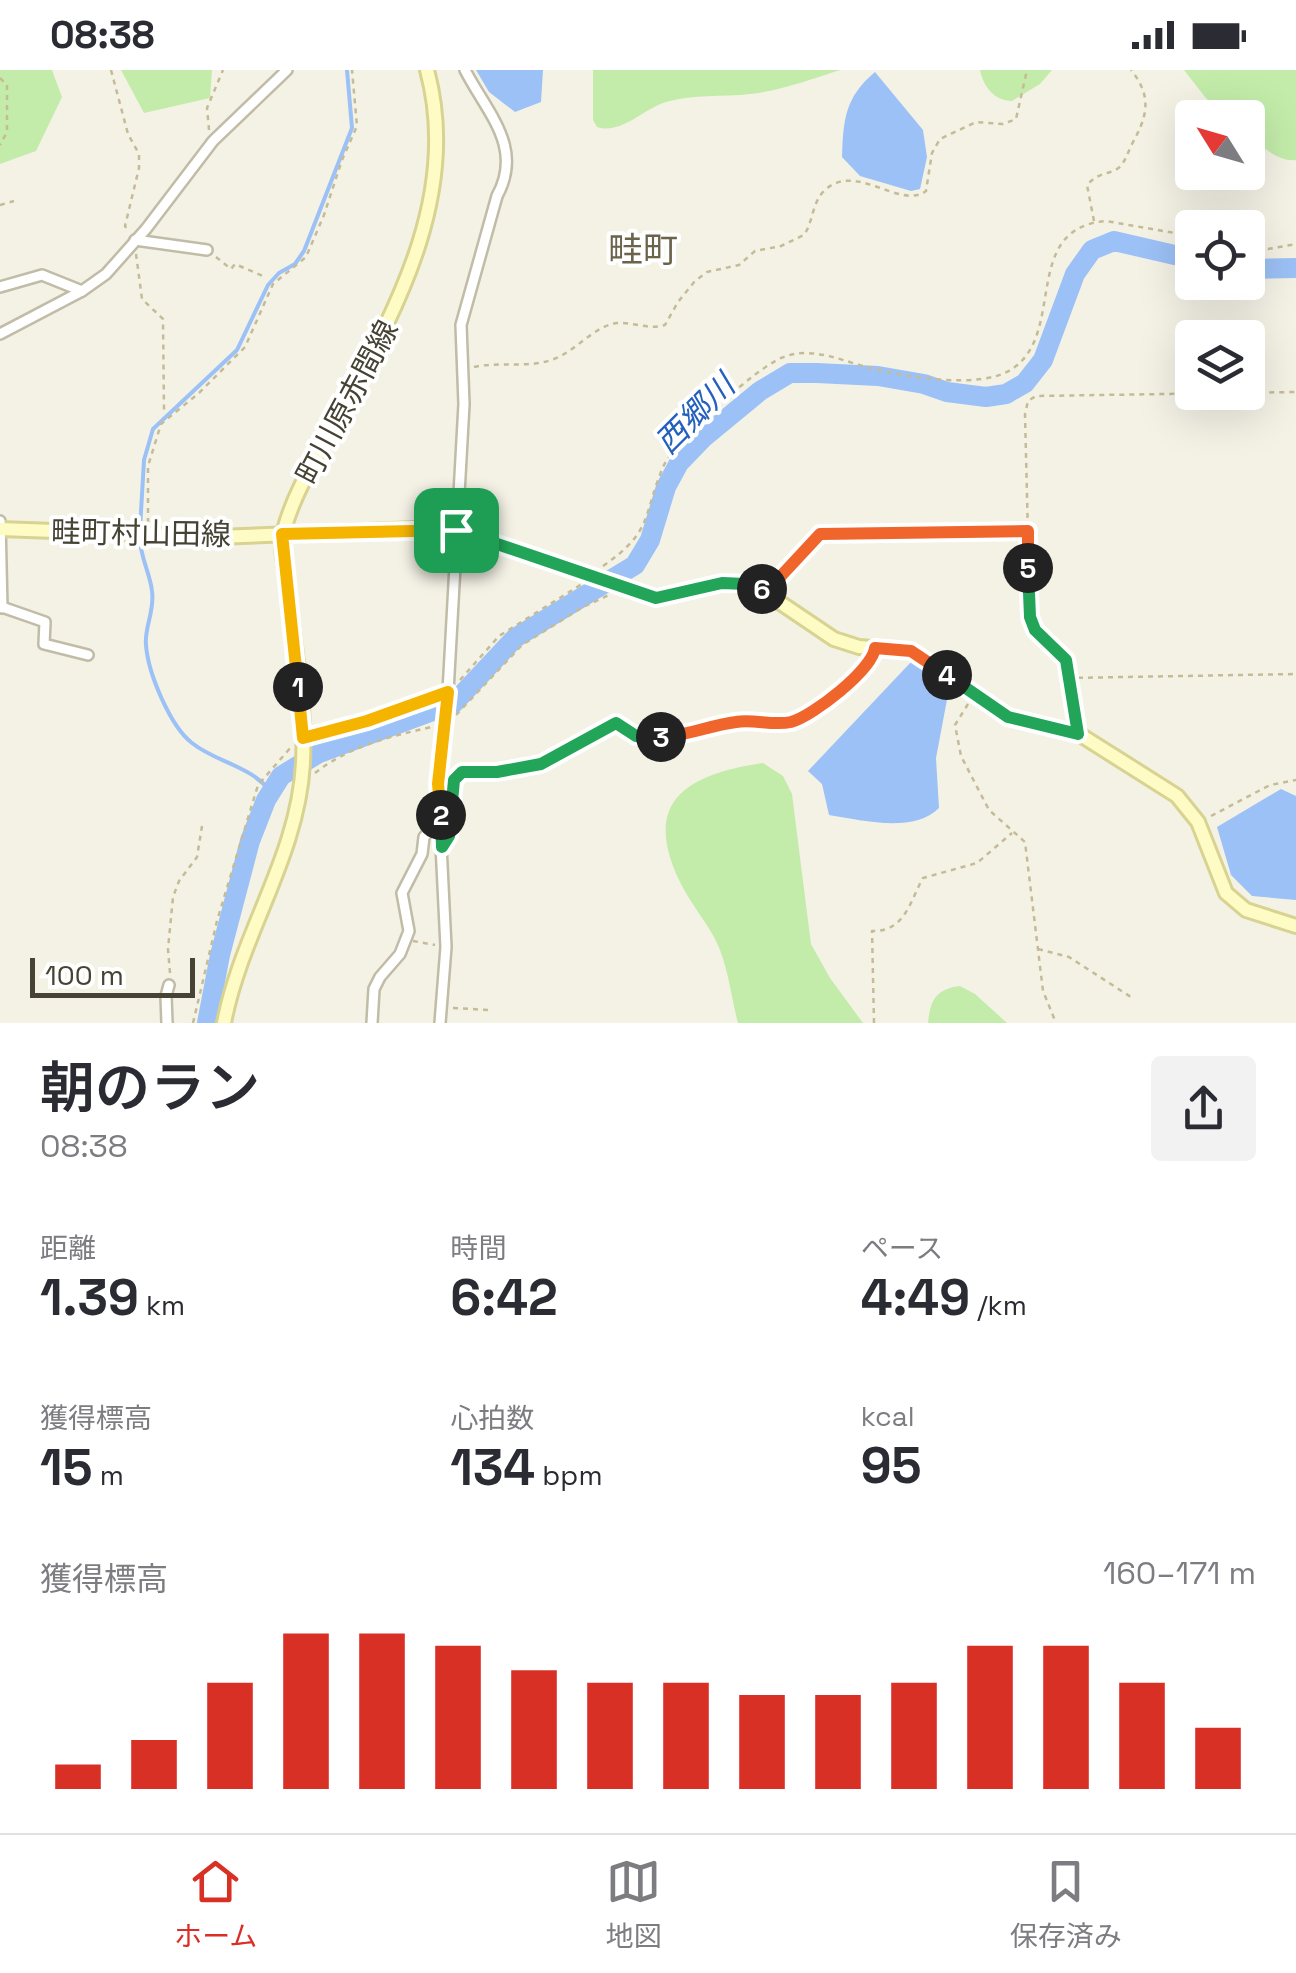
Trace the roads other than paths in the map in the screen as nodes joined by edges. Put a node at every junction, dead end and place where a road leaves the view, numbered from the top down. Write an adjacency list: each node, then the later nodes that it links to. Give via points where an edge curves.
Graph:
1 (287, 70): 4 (street, via 213,141)
2 (427, 70): 12 (main road, 町川原赤間線, via 436,155 419,247 394,313)
3 (464, 70): 11 (street, via 509,157 461,325)
4 (137, 241): 5 (street); 7 (street)
5 (206, 250)
6 (0, 287): 7 (street, via 42,276)
7 (82, 292): 8 (street)
8 (0, 334)
9 (0, 521): 10 (street)
10 (0, 530): 12 (main road, 畦町村山田線); 13 (street)
11 (456, 530): 12 (main road, 畦町村山田線); 15 (street, via 438,784); 16 (main road, via 656,598 733,582 767,591 834,639 911,651 1008,717 1078,734 1178,796 1198,822 1220,882 1234,900)
12 (282, 534): 19 (main road, 町川原赤間線, via 303,741 297,818 234,979)
13 (1, 608): 14 (street, via 46,622 44,644)
14 (88, 655)
15 (446, 817): 20 (street, via 424,836 402,894 410,931 374,989); 21 (street)
16 (1296, 926)
17 (170, 985): 18 (street)
18 (168, 1023)
19 (224, 1023)
20 (372, 1023)
21 (440, 1023)

